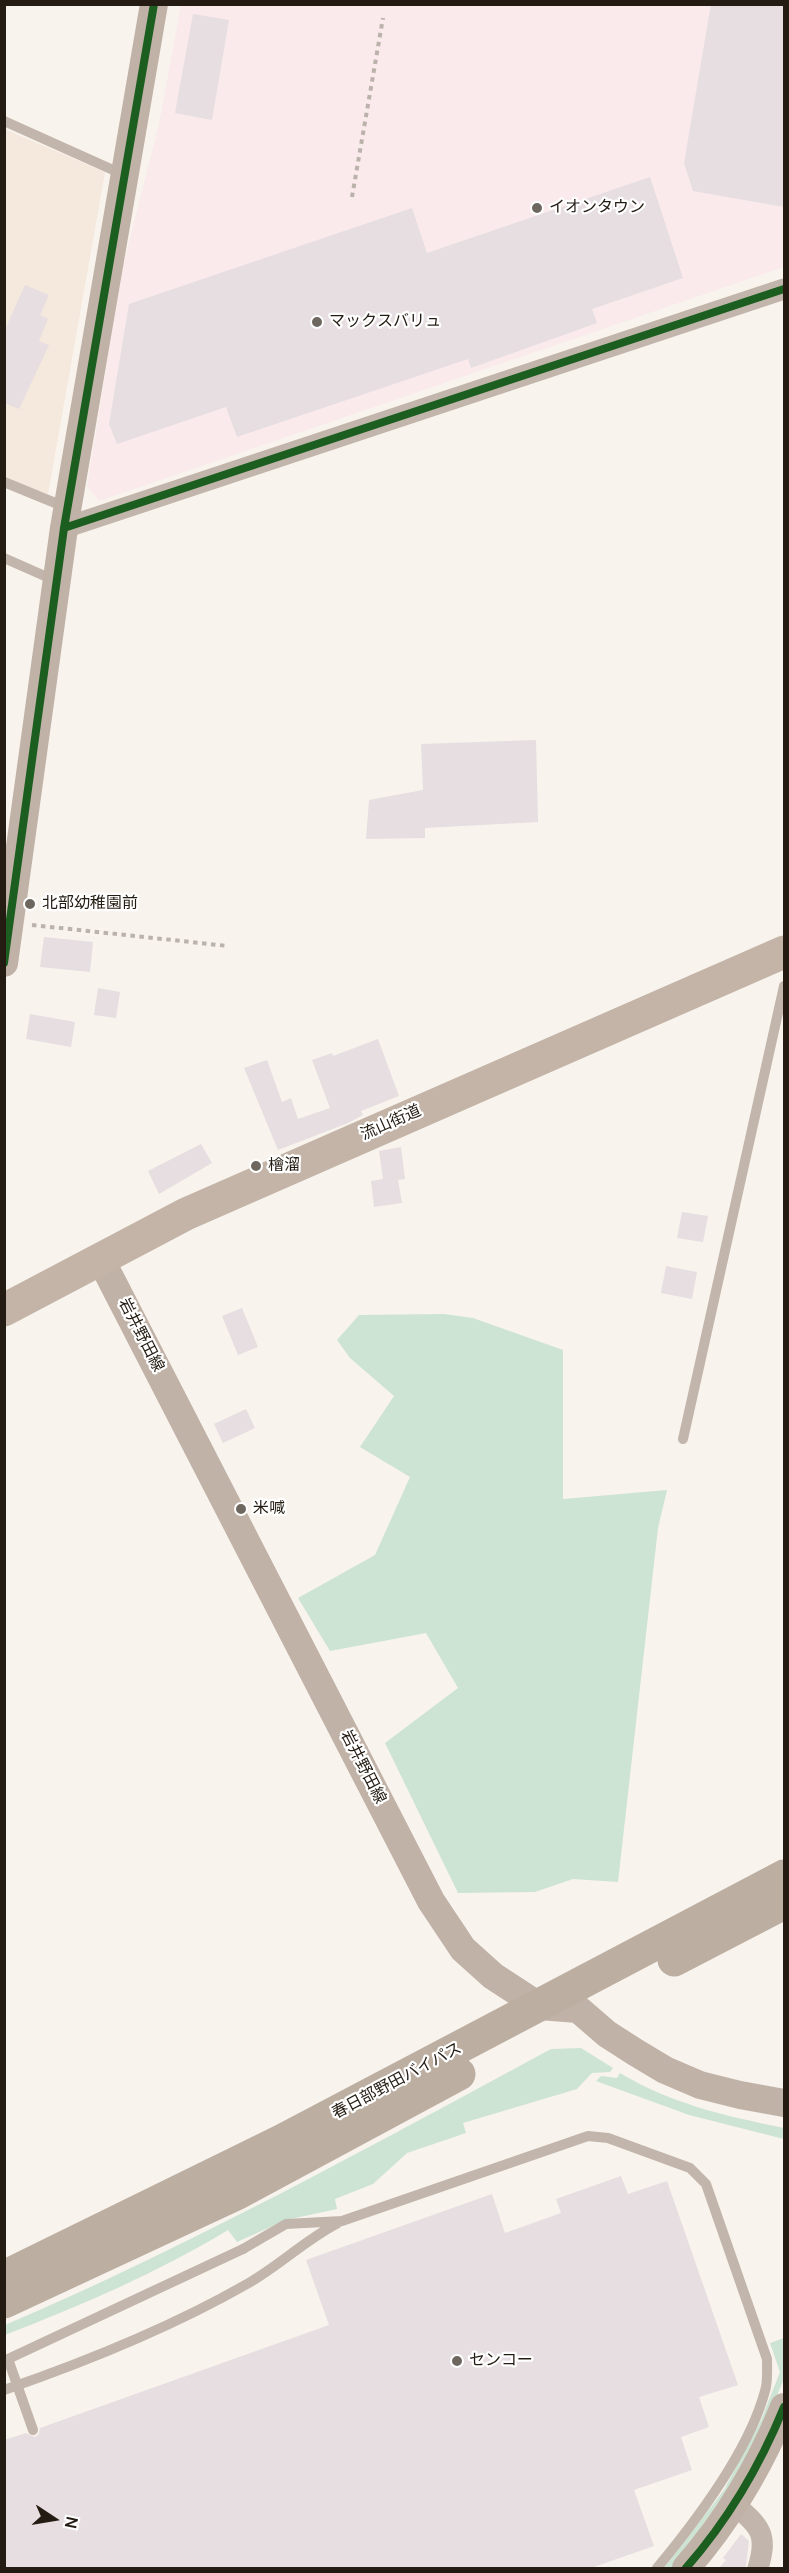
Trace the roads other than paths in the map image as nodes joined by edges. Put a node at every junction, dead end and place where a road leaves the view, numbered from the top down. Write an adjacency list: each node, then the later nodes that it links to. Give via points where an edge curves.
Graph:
1 (154, 4): 3 (street)
2 (4, 121): 3 (lane)
3 (123, 174): 6 (street)
4 (784, 289): 6 (street)
5 (4, 482): 6 (lane)
6 (66, 518): 8 (street)
7 (4, 558): 8 (lane)
8 (57, 582): 10 (street)
9 (784, 952): 12 (main road, 流山街道, via 186,1214)
10 (4, 963)
11 (784, 986): 14 (lane)
12 (100, 1258): 13 (main road, 流山街道); 17 (street, 岩井野田線, via 431,1901 463,1949 493,1976)
13 (4, 1310)
14 (682, 1439)
15 (784, 1876): 17 (highway, 春日部野田バイパス)
16 (784, 1903): 18 (highway, 春日部野田バイパス)
17 (539, 2006): 18 (street, 岩井野田線); 21 (highway, 春日部野田バイパス, via 281,2141)
18 (578, 2009): 19 (street, via 607,2034 665,2070 700,2085); 22 (highway, 春日部野田バイパス, via 238,2193)
19 (784, 2103)
20 (342, 2221): 23 (lane, via 317,2234 248,2284 98,2357); 25 (lane, bridge, via 286,2224 243,2249 8,2359); 27 (lane, via 588,2136 608,2138 690,2168 706,2184 767,2359 766,2390 752,2428 696,2522)
21 (4, 2277)
22 (4, 2302)
23 (4, 2390)
24 (784, 2407): 26 (street)
25 (33, 2430)
26 (735, 2505): 28 (street); 29 (street, via 753,2521 764,2540)
27 (657, 2568)
28 (686, 2568)
29 (758, 2568)

